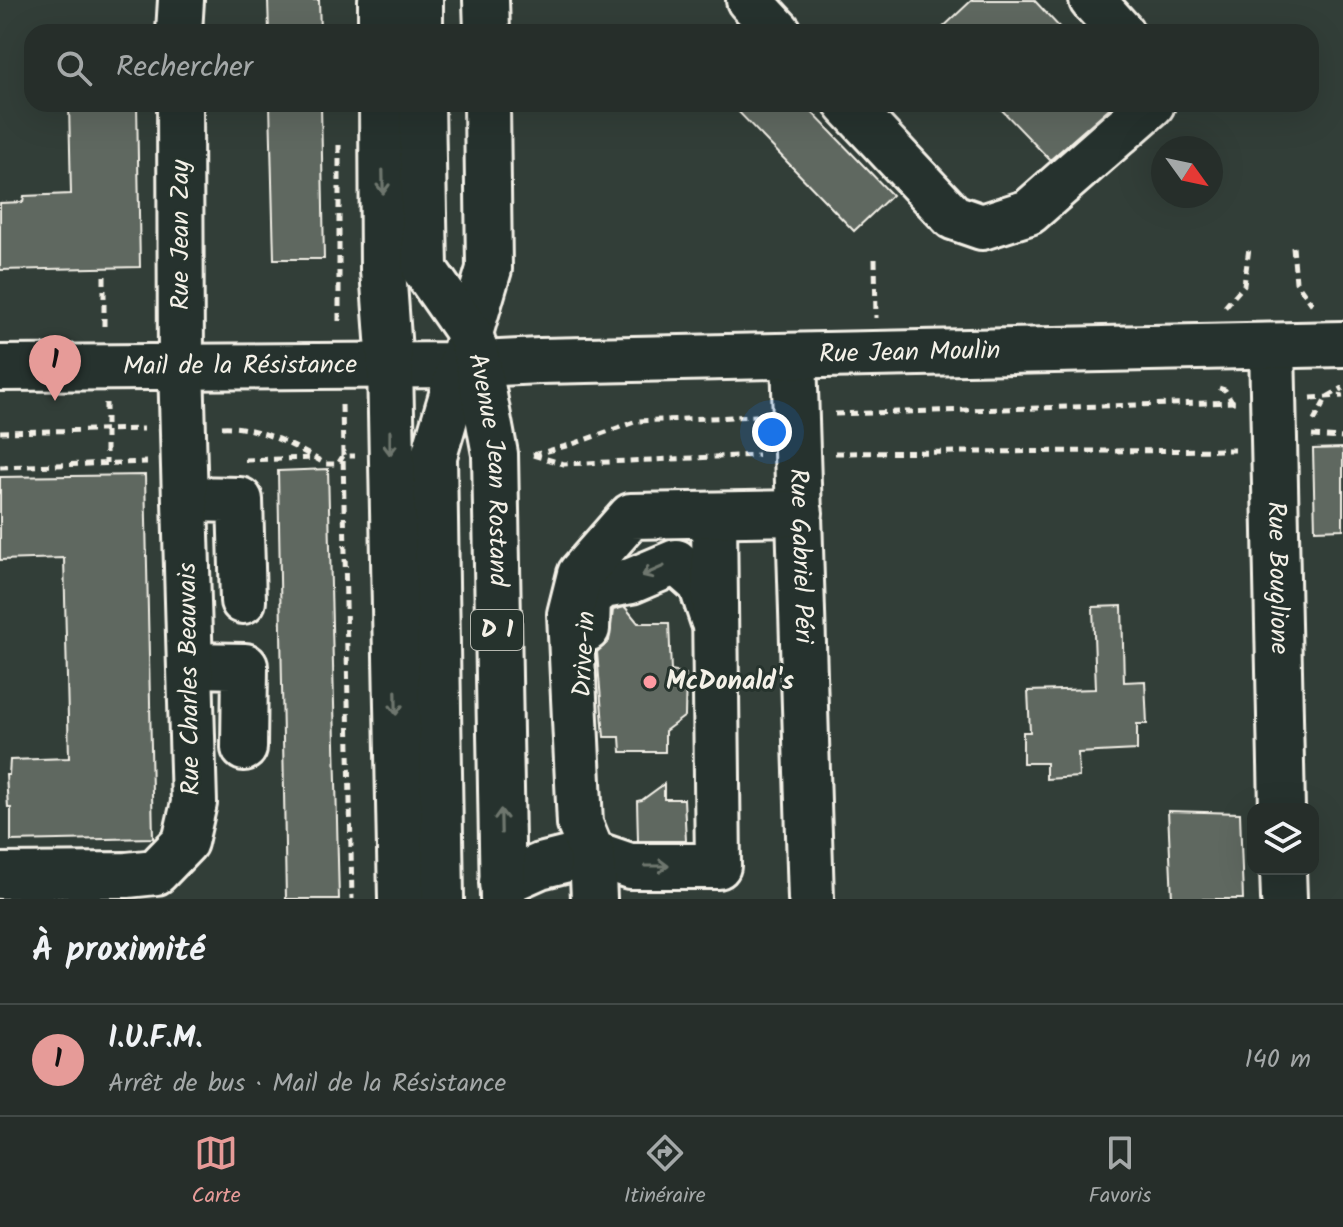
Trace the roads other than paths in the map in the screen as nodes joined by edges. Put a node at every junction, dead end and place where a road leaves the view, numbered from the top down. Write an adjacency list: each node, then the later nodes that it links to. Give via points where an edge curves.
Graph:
1 (181, 0): 7 (street)
2 (381, 0): 8 (street)
3 (420, 0): 9 (street)
4 (486, 0): 10 (street)
5 (749, 0): 11 (street)
6 (1092, 0): 12 (street)
7 (180, 24)
8 (381, 24)
9 (420, 24)
10 (487, 24)
11 (772, 24)
12 (1114, 24)
13 (180, 112): 24 (street, Rue Jean Zay)
14 (382, 112): 23 (street, one-way to 23, via 383,270)
15 (422, 112): 21 (street, Avenue Jean Rostand / D 1, via 425,270)
16 (487, 112): 21 (street, via 489,269)
17 (855, 112): 18 (street, via 953,217 982,227 1029,212)
18 (1143, 112)
19 (1332, 326): 20 (street, Rue Jean Moulin)
20 (1272, 346): 22 (street, Rue Jean Moulin); 34 (street, Rue Bouglione, via 1255,413)
21 (470, 355): 22 (street, Rue Jean Moulin); 23 (street, Mail de la Résistance); 39 (street, Avenue Jean Rostand / D 1, one-way to 21, via 495,454); 41 (street, via 434,456)
22 (794, 356): 27 (street, Rue Gabriel Péri)
23 (390, 365): 24 (street, Mail de la Résistance); 40 (street, one-way to 40)
24 (181, 366): 25 (street, Mail de la Résistance); 26 (street, Rue Charles Beauvais)
25 (0, 368)
26 (185, 499): 29 (street, via 240,500); 31 (street, Rue Charles Beauvais)
27 (800, 513): 28 (street); 43 (street, Rue Gabriel Péri)
28 (714, 516): 30 (street); 32 (street, via 631,516 580,574 570,614)
29 (243, 601)
30 (716, 629): 32 (street, Drive-in, one-way to 32, via 701,584 676,562 595,592 588,598 584,700); 38 (street)
31 (190, 665): 33 (street, via 245,666); 37 (street, Rue Charles Beauvais, via 194,803 185,842 156,872)
32 (576, 744): 35 (street, via 580,824)
33 (244, 748)
34 (1282, 803)
35 (592, 853): 38 (street, one-way to 38, via 630,866); 39 (street, via 540,866); 42 (street)
36 (1283, 875): 44 (street)
37 (0, 876)
38 (719, 882)
39 (502, 891)
40 (397, 893)
41 (441, 899)
42 (594, 899)
43 (811, 899)
44 (1284, 899)

